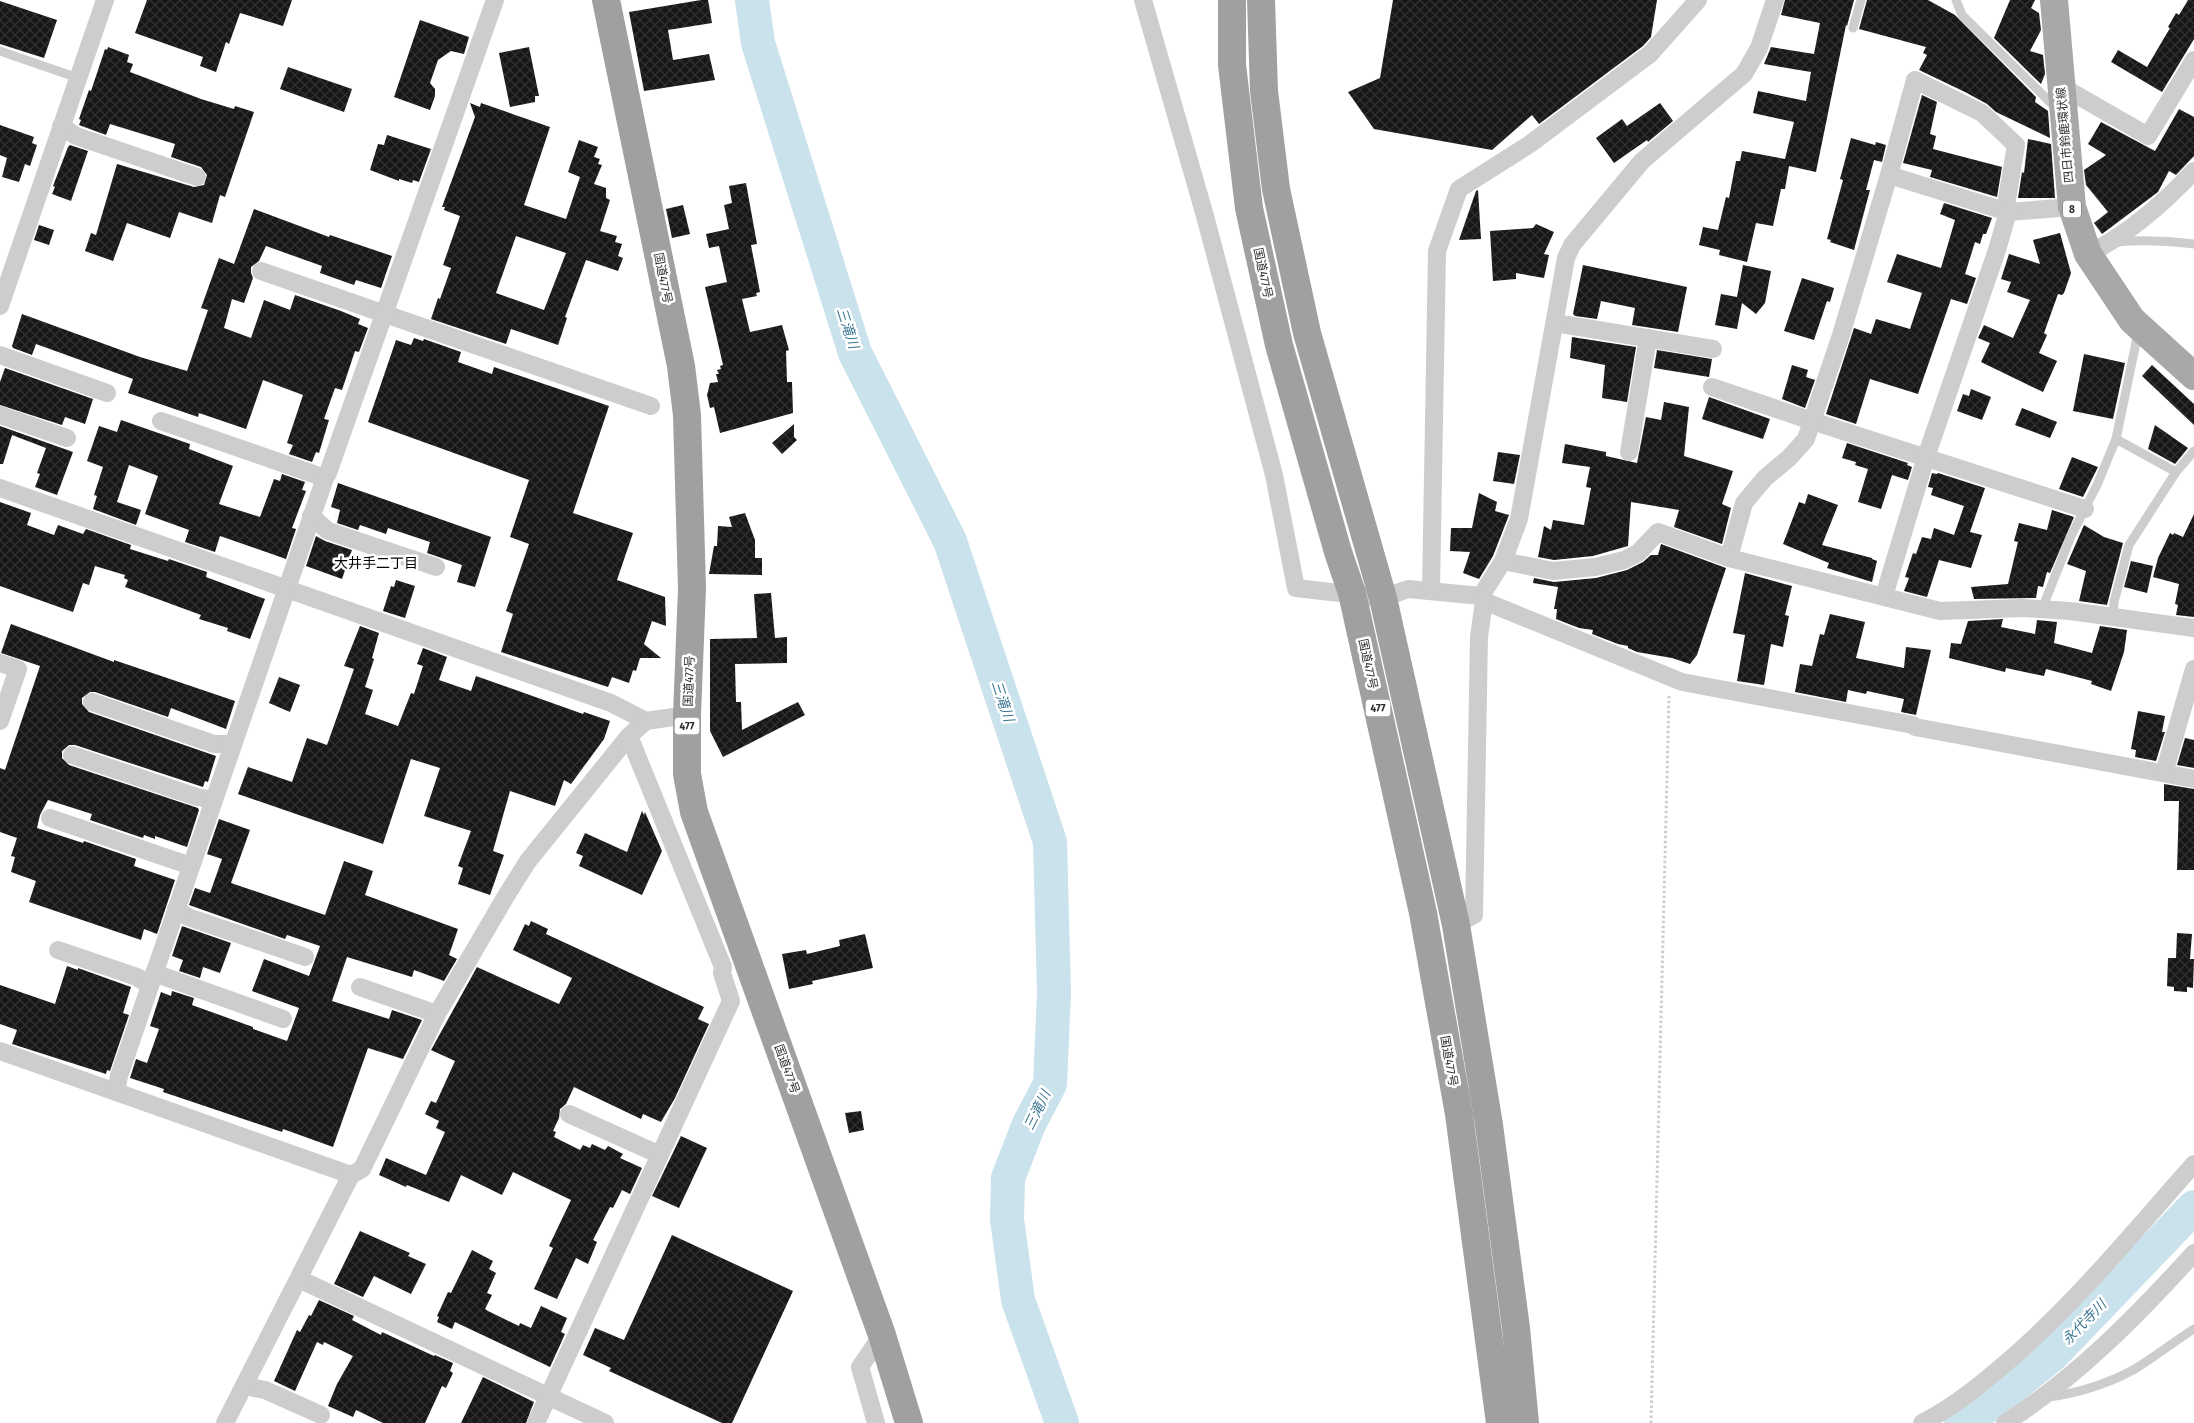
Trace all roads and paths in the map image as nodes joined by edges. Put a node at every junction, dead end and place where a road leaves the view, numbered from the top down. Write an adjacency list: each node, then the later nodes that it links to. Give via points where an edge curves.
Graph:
1 (105, 0): 15 (street)
2 (495, 0): 29 (street)
3 (606, 0): 69 (highway, 国道477号 / 477, via 681,366 687,415 692,588)
4 (1143, 0): 57 (street, via 1272,465 1296,588)
5 (1232, 0): 57 (highway, 国道477号 / 477, via 1232,65 1249,208 1278,345)
6 (1261, 0): 59 (highway, 477, via 1264,91 1276,189 1306,333)
7 (1698, 0): 56 (street, via 1650,54 1530,144 1460,189 1437,251)
8 (1775, 0): 30 (street, via 1759,48 1744,74 1642,161 1572,245 1566,258)
9 (1861, 0): 12 (lane)
10 (1956, 0): 17 (lane, via 1962,15)
11 (2054, 0): 16 (main road, 四日市鈴鹿環状線 / 8)
12 (1854, 28)
13 (0, 51): 15 (lane)
14 (2194, 60): 16 (street, via 2148,136)
15 (78, 78): 18 (street)
16 (2060, 86): 17 (main road, 四日市鈴鹿環状線 / 8)
17 (2063, 115): 22 (main road, 四日市鈴鹿環状線 / 8)
18 (61, 126): 21 (street, via 76,136); 27 (street)
19 (2194, 171): 25 (street, via 2176,190)
20 (1889, 175): 23 (street); 23 (street, via 1914,80 1982,113 2016,145); 41 (street)
21 (197, 177)
22 (2072, 207): 23 (street); 25 (main road, 四日市鈴鹿環状線 / 8)
23 (2007, 212): 46 (street)
24 (2194, 244): 25 (lane, via 2134,240)
25 (2099, 249): 31 (main road, 四日市鈴鹿環状線 / 8, via 2132,320)
26 (261, 270): 29 (street)
27 (4, 287): 28 (street)
28 (0, 306)
29 (383, 314): 38 (street); 48 (street)
30 (1555, 323): 32 (street); 53 (street, via 1519,519)
31 (2140, 328): 35 (main road, 四日市鈴鹿環状線 / 8); 43 (lane)
32 (1648, 338): 33 (street); 45 (street)
33 (1713, 349)
34 (0, 355): 37 (street)
35 (2194, 376)
36 (1712, 386): 41 (street)
37 (107, 393)
38 (651, 406)
39 (0, 415): 42 (street)
40 (161, 421): 48 (street)
41 (1812, 421): 46 (street); 52 (street, via 1806,439 1744,503)
42 (67, 438)
43 (2116, 439): 47 (lane); 50 (lane)
44 (2194, 451): 47 (lane)
45 (1629, 452)
46 (1926, 457): 50 (street); 58 (street)
47 (2176, 472): 62 (lane, via 2129,545)
48 (325, 478): 51 (street)
49 (0, 488): 55 (street)
50 (2085, 508): 61 (lane)
51 (311, 516): 54 (street, via 328,531); 55 (street)
52 (1729, 558): 53 (street, via 1658,532 1638,553 1595,567 1553,571); 58 (street)
53 (1503, 561): 60 (street)
54 (436, 567)
55 (286, 589): 71 (street, via 611,703); 73 (street)
56 (1431, 590): 59 (street, via 1408,589); 60 (street)
57 (1352, 593): 59 (street); 107 (highway, 国道477号 / 477, via 1423,913 1458,1114)
58 (1884, 596): 61 (street, via 1940,611)
59 (1383, 598): 81 (highway, 477)
60 (1482, 598): 66 (street); 81 (street, via 1474,915)
61 (2042, 609): 62 (street)
62 (2113, 616): 63 (street)
63 (2194, 628)
64 (0, 663): 70 (street, via 18,669)
65 (2194, 669): 67 (street)
66 (1670, 676): 75 (street, via 1682,682); 109 (path)
67 (2191, 694): 75 (street)
68 (92, 702): 73 (street, via 214,744)
69 (687, 715): 71 (street); 97 (highway, 国道477号 / 477, via 688,774 694,812)
70 (0, 721)
71 (646, 721): 72 (street)
72 (629, 736): 86 (street, via 528,861); 91 (street, via 723,967 731,1001)
73 (233, 744): 77 (street)
74 (72, 755): 77 (street)
75 (2164, 773): 76 (street)
76 (2194, 779)
77 (214, 800): 79 (street)
78 (50, 818): 79 (street)
79 (191, 866): 80 (street)
80 (176, 909): 83 (street, via 188,917); 84 (street)
81 (1456, 925): 108 (highway, 477, via 1489,1124)
82 (58, 950): 84 (street, via 137,977)
83 (305, 957)
84 (152, 979): 87 (street); 89 (street, via 118,1076)
85 (360, 987): 86 (street)
86 (437, 1014): 93 (street, via 362,1169)
87 (283, 1019)
88 (0, 1051): 89 (street)
89 (116, 1092): 93 (street)
90 (569, 1114): 91 (street)
91 (660, 1155): 99 (street)
92 (2194, 1164): 110 (street, via 2081,1291 2034,1338 1972,1392)
93 (351, 1175): 95 (street)
94 (2194, 1253): 100 (street, via 2097,1351)
95 (299, 1279): 98 (street); 99 (street)
96 (2194, 1329): 100 (lane, via 2116,1379 2063,1395)
97 (882, 1335): 105 (street, via 860,1367); 106 (highway, 国道477号 / 477)
98 (245, 1386): 101 (street, via 265,1390); 102 (street)
99 (549, 1397): 103 (street); 104 (street)
100 (2040, 1398): 111 (street)
101 (321, 1416)
102 (225, 1423)
103 (536, 1423)
104 (605, 1423)
105 (876, 1423)
106 (909, 1423)
107 (1500, 1423)
108 (1526, 1423)
109 (1650, 1423)
110 (1922, 1423)
111 (2004, 1423)

